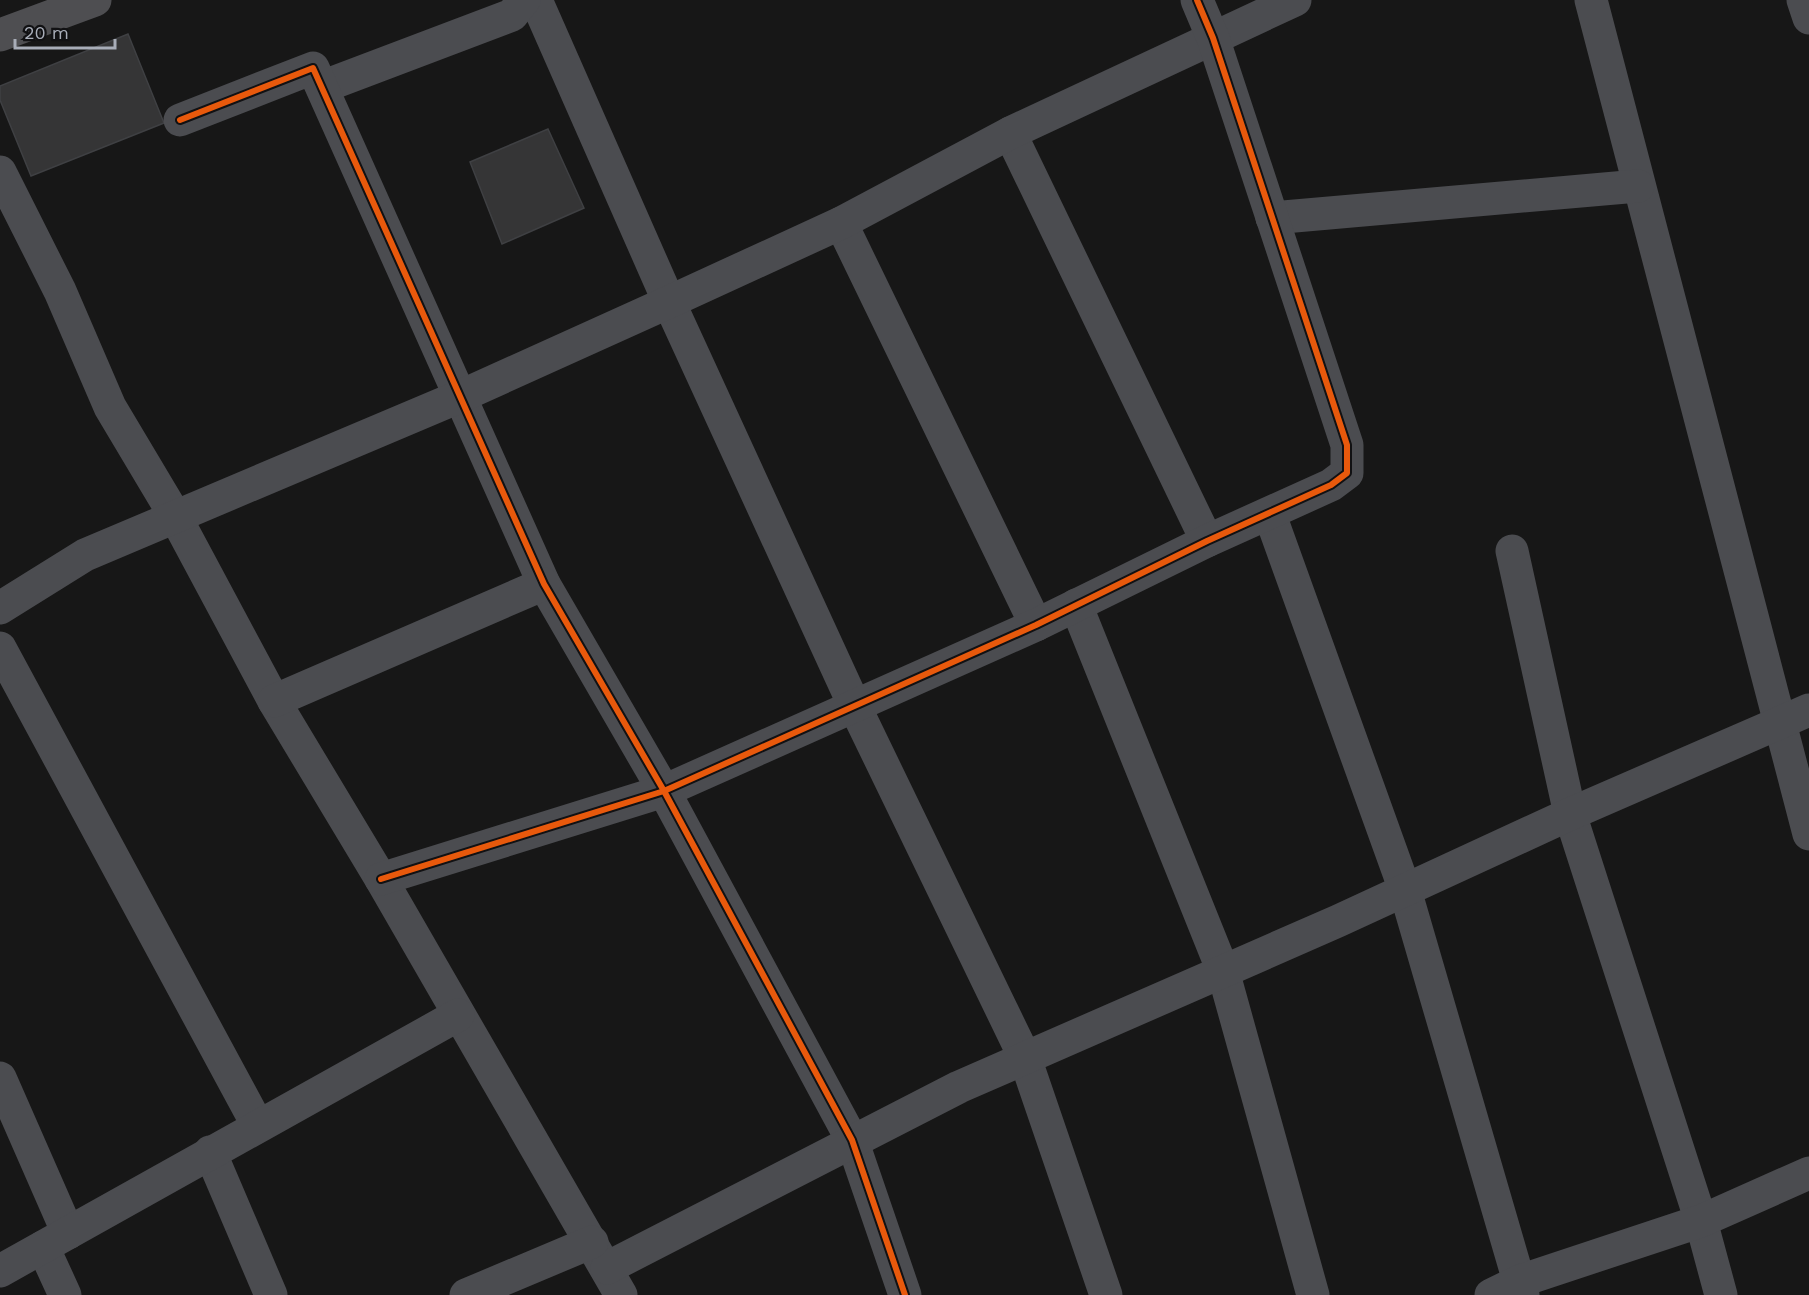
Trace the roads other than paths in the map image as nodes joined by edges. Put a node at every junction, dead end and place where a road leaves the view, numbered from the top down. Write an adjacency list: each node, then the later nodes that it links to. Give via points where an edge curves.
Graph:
1 (95, 0): 9 (highway)
2 (524, 0): 11 (street, via 512,15)
3 (537, 0): 18 (street)
4 (1197, 0): 10 (street)
5 (1296, 0): 10 (street)
6 (1592, 0): 15 (street)
7 (1803, 0): 8 (street)
8 (1809, 18)
9 (0, 35)
10 (1213, 38): 13 (street); 16 (street)
11 (322, 87): 12 (street, via 313,68); 19 (street)
12 (180, 120)
13 (1010, 133): 17 (street); 22 (street)
14 (0, 172): 21 (street, via 60,291 110,407)
15 (1638, 186): 16 (street); 32 (street)
16 (1272, 218): 20 (street, via 1347,445 1347,473 1331,485)
17 (841, 223): 18 (street); 27 (street)
18 (669, 302): 19 (street); 30 (street)
19 (461, 396): 21 (street); 24 (street)
20 (1270, 514): 22 (street); 37 (street)
21 (175, 516): 26 (street, via 84,555); 29 (street)
22 (1207, 541): 25 (street)
23 (1512, 551): 34 (street)
24 (544, 584): 29 (street); 33 (street)
25 (1076, 605): 27 (street); 38 (street)
26 (0, 608)
27 (1036, 625): 30 (street)
28 (0, 648): 42 (street)
29 (274, 701): 36 (street)
30 (855, 707): 33 (street); 40 (street)
31 (1809, 710): 32 (street)
32 (1780, 723): 34 (street); 35 (street)
33 (664, 791): 36 (street); 43 (street)
34 (1570, 814): 37 (street); 46 (street)
35 (1809, 834)
36 (381, 879): 39 (street)
37 (1405, 890): 38 (street); 50 (street)
38 (1223, 971): 40 (street); 56 (street)
39 (458, 1015): 42 (street); 48 (street)
40 (1025, 1058): 43 (street); 55 (street)
41 (0, 1078): 47 (street)
42 (258, 1126): 44 (street)
43 (852, 1140): 48 (street); 54 (street)
44 (210, 1152): 47 (street); 52 (street)
45 (1809, 1173): 46 (street)
46 (1701, 1221): 50 (street); 57 (street)
47 (56, 1240): 49 (street); 51 (street)
48 (607, 1268): 53 (street)
49 (0, 1271)
50 (1511, 1290)
51 (65, 1295)
52 (271, 1295)
53 (466, 1295)
54 (904, 1295)
55 (1106, 1295)
56 (1313, 1295)
57 (1721, 1295)

